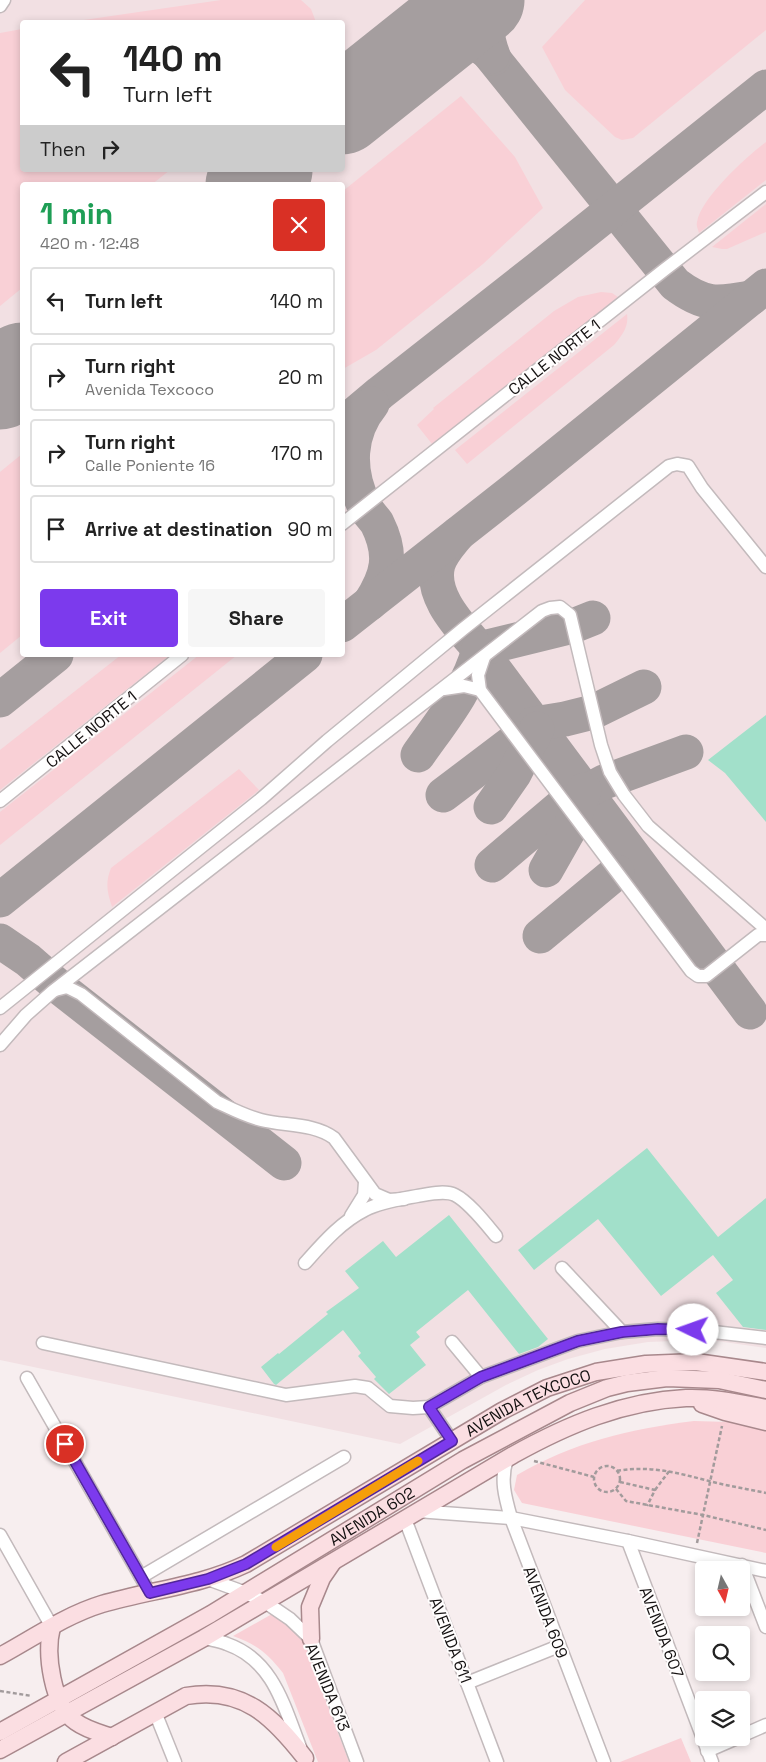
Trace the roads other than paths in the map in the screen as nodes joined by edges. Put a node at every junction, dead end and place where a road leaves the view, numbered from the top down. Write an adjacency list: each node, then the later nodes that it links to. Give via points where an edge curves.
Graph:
1 (4, 0): 2 (street)
2 (0, 6)
3 (766, 192): 4 (street, CALLE NORTE 1)
4 (345, 522)
5 (766, 567): 15 (street, via 688,466 669,466 455,636 326,741 261,799)
6 (484, 656): 8 (street); 9 (street, via 479,666); 11 (street, via 542,611 560,607 567,612 606,762 621,790 648,826 756,920)
7 (180, 657): 10 (street, CALLE NORTE 1)
8 (441, 690): 9 (street, via 464,686); 12 (street)
9 (480, 690): 11 (street, via 696,974 701,977 708,975)
10 (0, 801)
11 (763, 933)
12 (82, 968): 13 (street); 14 (street, via 78,978)
13 (52, 992): 14 (street, via 67,987); 16 (street)
14 (81, 994): 17 (street, via 217,1102 256,1118 320,1131 334,1138)
15 (0, 1008)
16 (0, 1045)
17 (366, 1182): 18 (street, via 375,1194 384,1199); 19 (street, via 364,1195)
18 (404, 1199): 19 (street, via 366,1209); 20 (street, via 431,1194 455,1195)
19 (346, 1221): 21 (street)
20 (496, 1236)
21 (305, 1263)
22 (562, 1268): 23 (street)
23 (622, 1332): 24 (street, via 681,1329); 28 (street, via 578,1341)
24 (766, 1338)
25 (452, 1342): 28 (street)
26 (42, 1343): 32 (street, via 286,1395 355,1386 368,1388 390,1406)
27 (766, 1372): 35 (main road, AVENIDA TEXCOCO, via 722,1364 671,1362 596,1372 524,1399)
28 (481, 1377): 32 (street)
29 (27, 1378): 46 (street)
30 (766, 1390): 50 (main road, AVENIDA 602, via 719,1380 667,1378 627,1383 588,1395 463,1460)
31 (686, 1398): 33 (main road, AVENIDA 602, via 725,1400); 34 (main road, AVENIDA 602); 37 (main road, AVENIDA 602, via 635,1404 603,1414)
32 (429, 1407): 35 (street)
33 (766, 1408)
34 (766, 1422)
35 (452, 1441): 47 (main road, AVENIDA TEXCOCO, via 257,1558)
36 (344, 1457): 46 (street)
37 (510, 1457): 38 (main road, AVENIDA 602); 39 (street, AVENIDA 609, via 504,1468 503,1485)
38 (411, 1515): 39 (street, AVENIDA 602); 42 (main road, AVENIDA 602); 58 (street, AVENIDA 611)
39 (510, 1518): 41 (street, AVENIDA 602); 56 (street, AVENIDA 609)
40 (0, 1535): 52 (street)
41 (628, 1540): 43 (street, AVENIDA 602); 67 (street, AVENIDA 607)
42 (334, 1561): 51 (main road, AVENIDA 602); 55 (main road, via 322,1578 310,1607)
43 (723, 1561)
44 (750, 1567): 45 (street, AVENIDA 602)
45 (766, 1571)
46 (141, 1577): 49 (street)
47 (208, 1579): 49 (main road, AVENIDA TEXCOCO); 50 (street)
48 (750, 1586): 53 (street)
49 (150, 1593): 52 (main road, AVENIDA TEXCOCO, via 100,1605)
50 (246, 1593): 51 (street, AVENIDA 613); 59 (main road, AVENIDA 602)
51 (265, 1602): 54 (main road, AVENIDA 602); 55 (street, AVENIDA 613, via 290,1619)
52 (52, 1627): 57 (main road, AVENIDA TEXCOCO); 59 (main road, via 50,1667)
53 (766, 1627)
54 (204, 1638): 59 (main road, AVENIDA 602); 69 (street, via 228,1644 262,1666 274,1682)
55 (311, 1640): 71 (street, AVENIDA 613)
56 (559, 1646): 58 (street); 73 (street, AVENIDA 609)
57 (0, 1656)
58 (467, 1684): 72 (street, AVENIDA 611)
59 (63, 1706): 62 (main road, AVENIDA 602); 64 (main road, via 74,1722); 66 (main road, AVENIDA 602)
60 (155, 1712): 64 (main road); 68 (street); 69 (main road, via 186,1696 208,1693 230,1696 257,1709 283,1732)
61 (766, 1725): 63 (street)
62 (0, 1732)
63 (750, 1732)
64 (112, 1737): 70 (main road)
65 (725, 1746): 67 (street)
66 (0, 1750)
67 (709, 1756)
68 (172, 1760)
69 (306, 1760)
70 (66, 1762)
71 (357, 1762)
72 (497, 1762)
73 (604, 1762)

